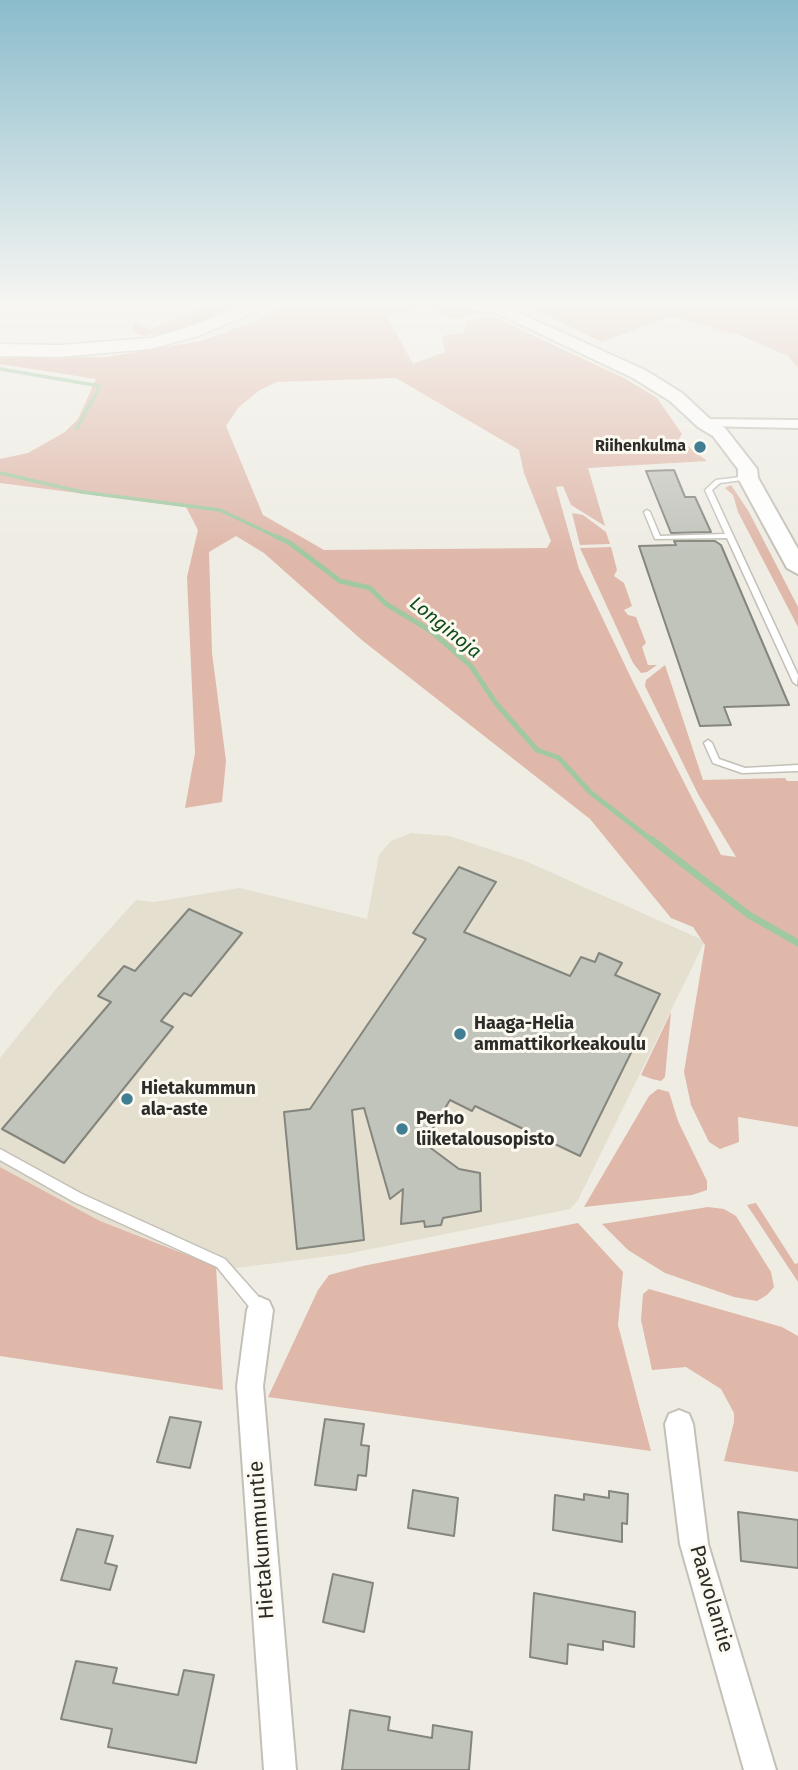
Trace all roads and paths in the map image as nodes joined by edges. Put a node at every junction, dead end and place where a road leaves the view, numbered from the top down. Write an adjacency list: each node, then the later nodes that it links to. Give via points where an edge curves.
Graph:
1 (662, 389): 2 (main road)
2 (704, 423): 3 (street); 4 (main road, via 704,435 734,470)
3 (798, 424)
4 (748, 478): 6 (lane, via 718,481 708,490); 7 (main road)
5 (647, 513): 6 (lane, via 657,538)
6 (729, 536): 8 (lane)
7 (798, 568)
8 (797, 682)
9 (708, 743): 10 (lane, via 716,761 745,771)
10 (798, 768)
11 (0, 1154): 12 (lane, via 78,1198 221,1263)
12 (260, 1310): 14 (street, Hietakummuntie, via 250,1387)
13 (679, 1424): 15 (street, Paavolantie, via 694,1544)
14 (280, 1770)
15 (760, 1770)

